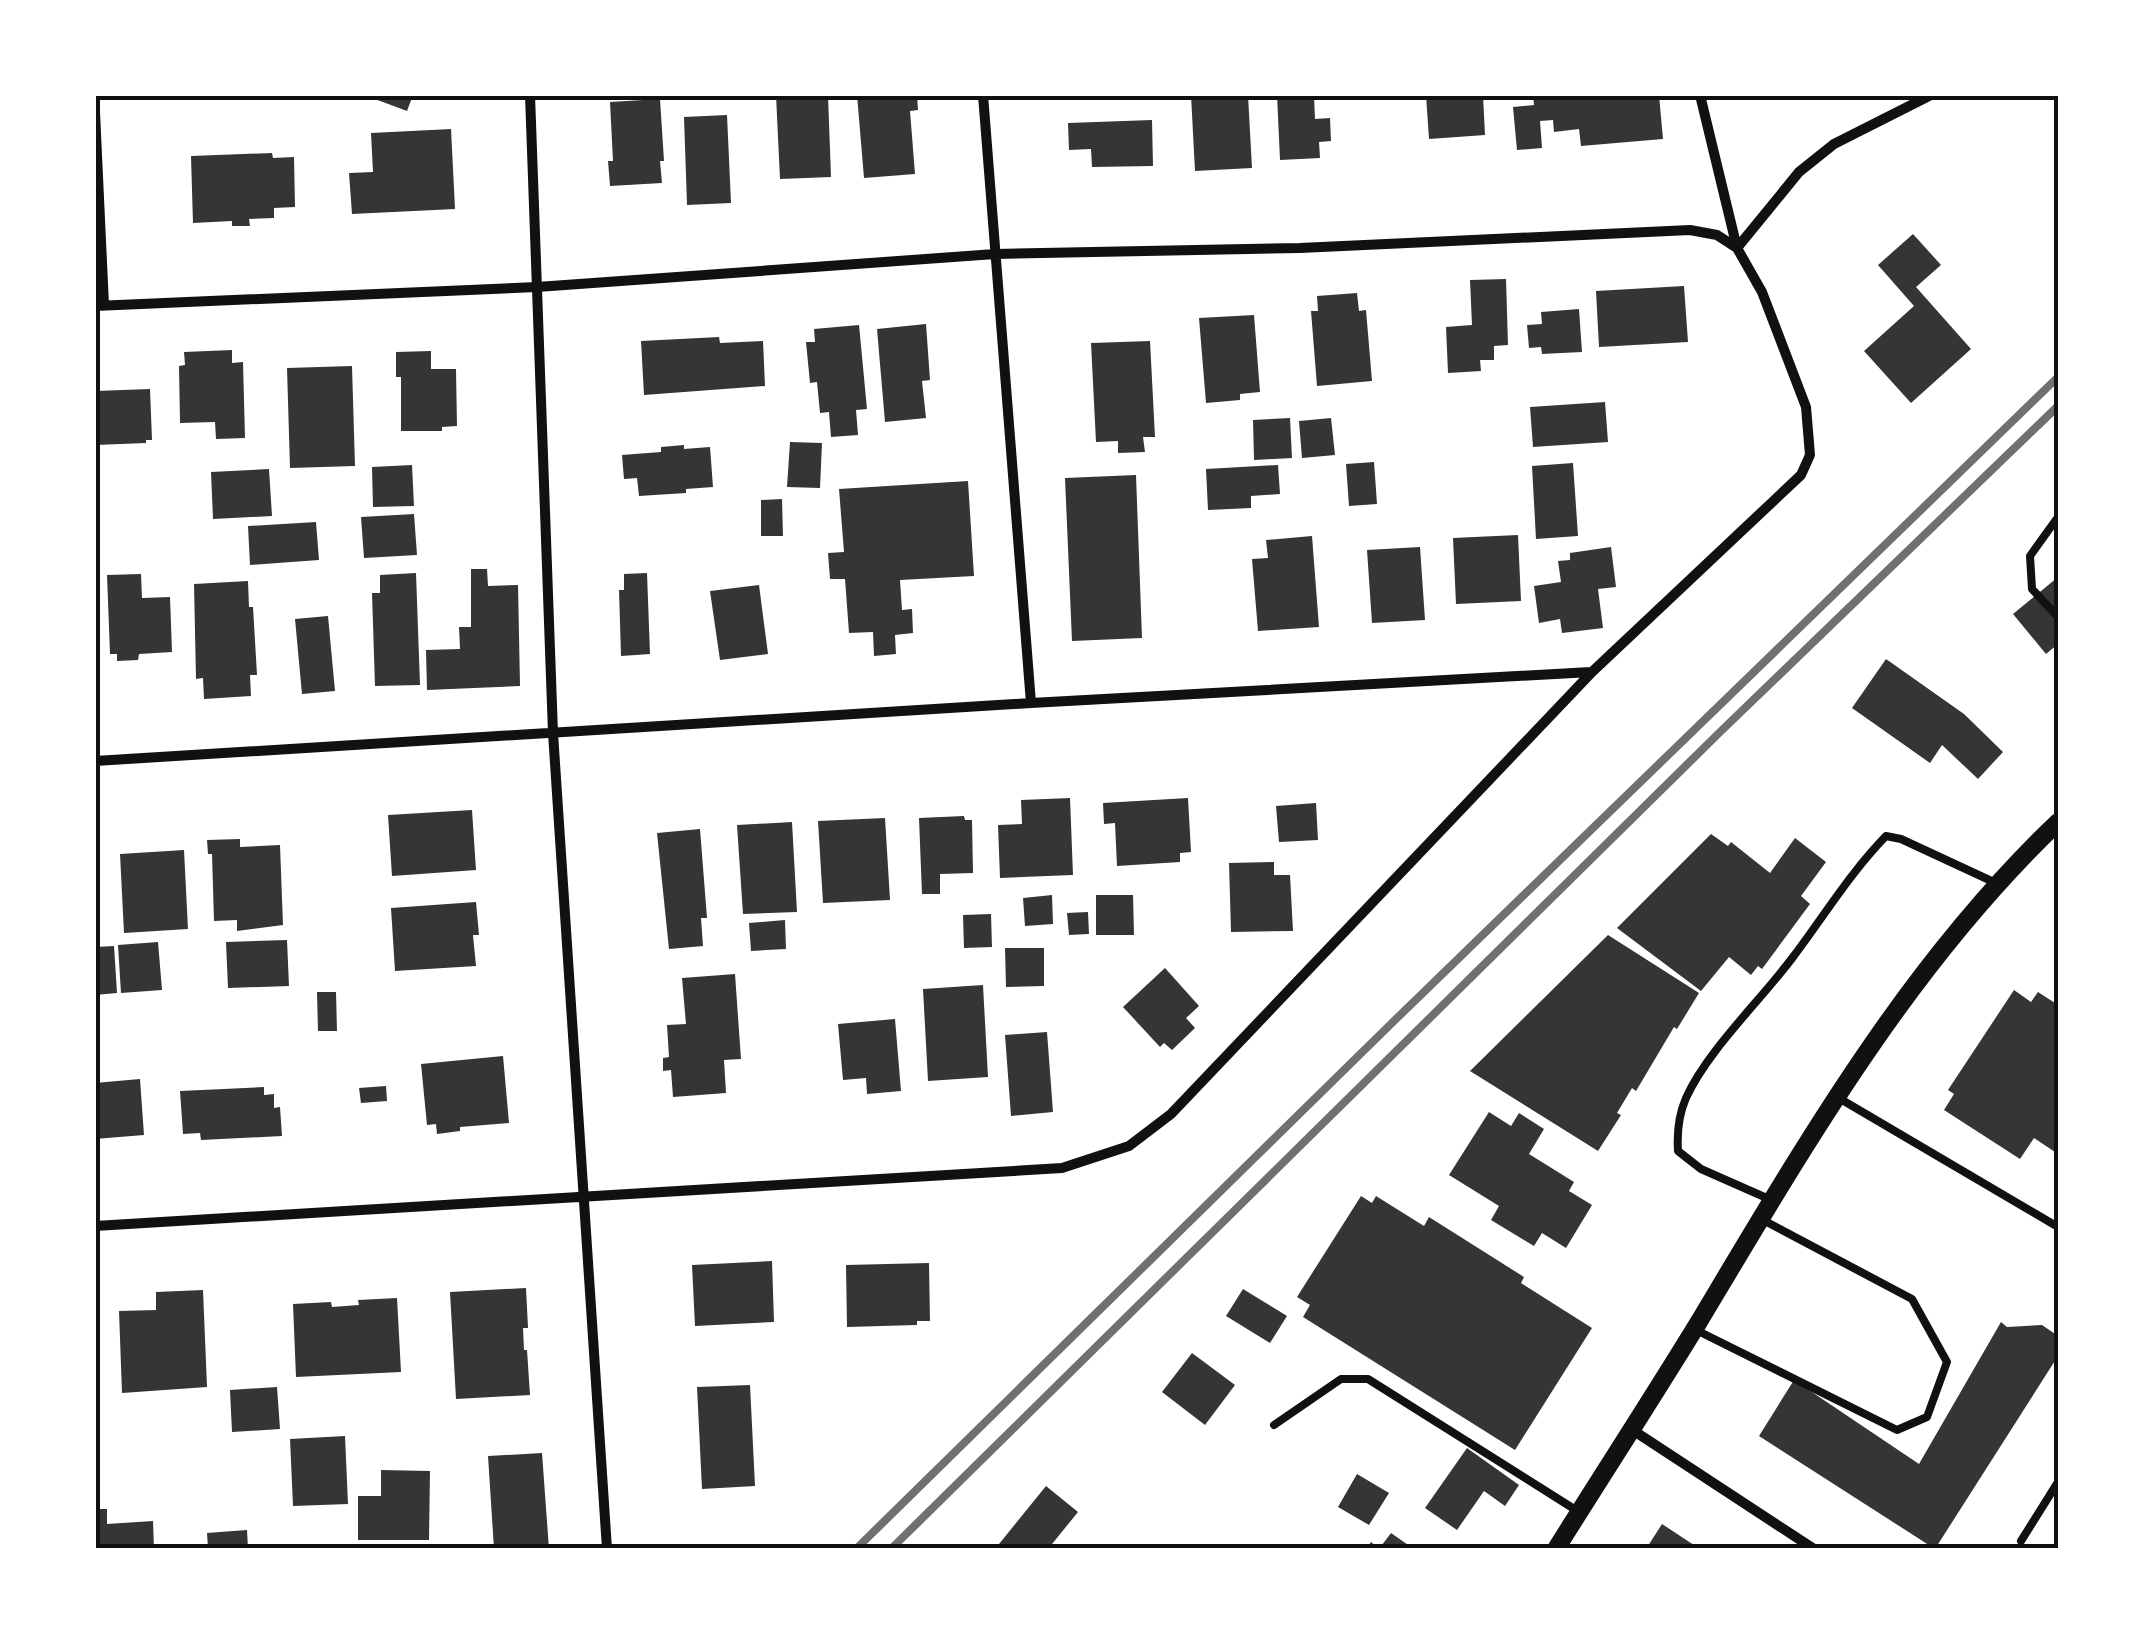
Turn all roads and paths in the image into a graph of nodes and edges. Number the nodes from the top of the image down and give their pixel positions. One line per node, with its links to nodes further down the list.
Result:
1 (530, 95): 8 (street)
2 (983, 95): 7 (street)
3 (1700, 95): 6 (street)
4 (1931, 95): 6 (street)
5 (95, 112): 9 (street)
6 (1737, 248): 7 (street); 12 (street)
7 (995, 254): 8 (street); 13 (street)
8 (538, 287): 9 (street); 14 (street)
9 (100, 305)
10 (2058, 517): 11 (lane)
11 (2058, 617)
12 (1592, 672): 13 (street); 19 (street)
13 (1031, 703): 14 (street)
14 (553, 733): 15 (street); 19 (street)
15 (95, 762)
16 (2058, 822): 17 (street)
17 (1998, 884): 18 (street); 20 (lane)
18 (1838, 1097): 20 (street); 23 (lane)
19 (586, 1196): 22 (street); 30 (street)
20 (1771, 1200): 21 (street)
21 (1760, 1219): 24 (street); 24 (lane)
22 (95, 1226)
23 (2058, 1228)
24 (1694, 1329): 26 (street)
25 (1274, 1425): 28 (lane)
26 (1631, 1429): 28 (street); 32 (street)
27 (2058, 1482): 29 (lane)
28 (1579, 1512): 31 (street)
29 (2021, 1541)
30 (607, 1549)
31 (1556, 1549)
32 (1814, 1549)

